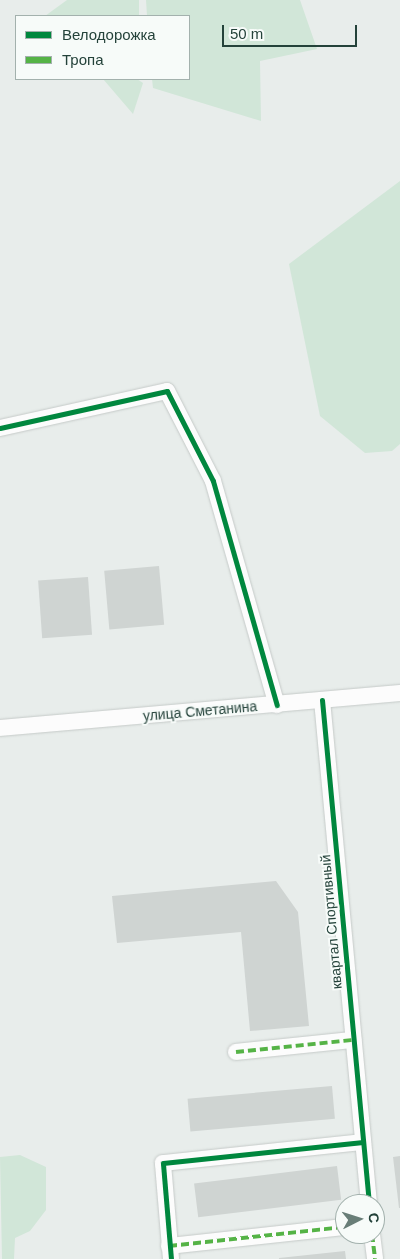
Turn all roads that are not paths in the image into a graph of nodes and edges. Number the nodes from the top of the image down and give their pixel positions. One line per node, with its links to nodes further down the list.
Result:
1 (0, 428): 4 (street)
2 (400, 693): 3 (street, улица Сметанина)
3 (322, 700): 4 (street, улица Сметанина); 6 (street, квартал Спортивный)
4 (277, 704): 5 (street, улица Сметанина)
5 (0, 728)
6 (353, 1040): 7 (street); 8 (street, квартал Спортивный)
7 (236, 1052)
8 (363, 1142): 9 (street, квартал Спортивный); 12 (street)
9 (368, 1194)
10 (335, 1229): 12 (street)
11 (373, 1244): 13 (street)
12 (170, 1252)
13 (375, 1259)

